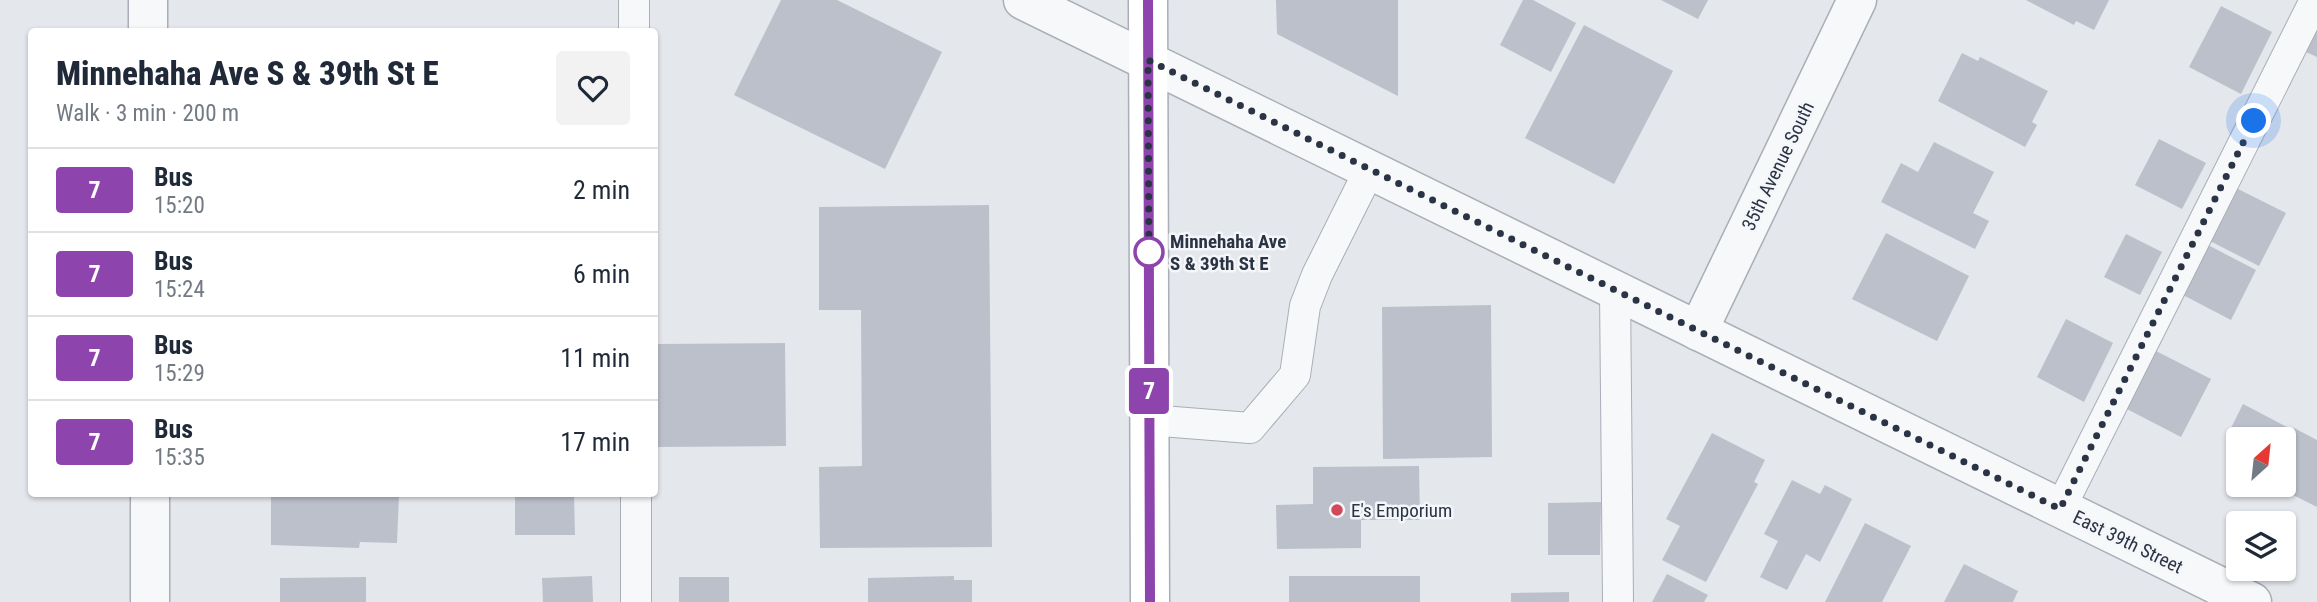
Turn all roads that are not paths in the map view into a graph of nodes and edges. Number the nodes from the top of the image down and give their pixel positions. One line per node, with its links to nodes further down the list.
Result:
1 (148, 0): 7 (street)
2 (634, 0): 8 (lane)
3 (1023, 0): 9 (street, East 39th Street)
4 (1148, 0): 9 (main road)
5 (1857, 0): 12 (street, 35th Avenue South)
6 (2315, 0): 16 (lane)
7 (148, 28)
8 (634, 28)
9 (1148, 60): 10 (street, East 39th Street); 13 (main road)
10 (1370, 169): 11 (street, East 39th Street); 13 (lane)
11 (1615, 291): 12 (street, East 39th Street); 20 (lane)
12 (1698, 331): 16 (street, East 39th Street)
13 (1149, 420): 19 (main road)
14 (150, 497): 17 (street)
15 (636, 497): 18 (lane)
16 (2060, 509): 21 (street, East 39th Street)
17 (150, 602)
18 (636, 602)
19 (1150, 602)
20 (1618, 602)
21 (2252, 602)

